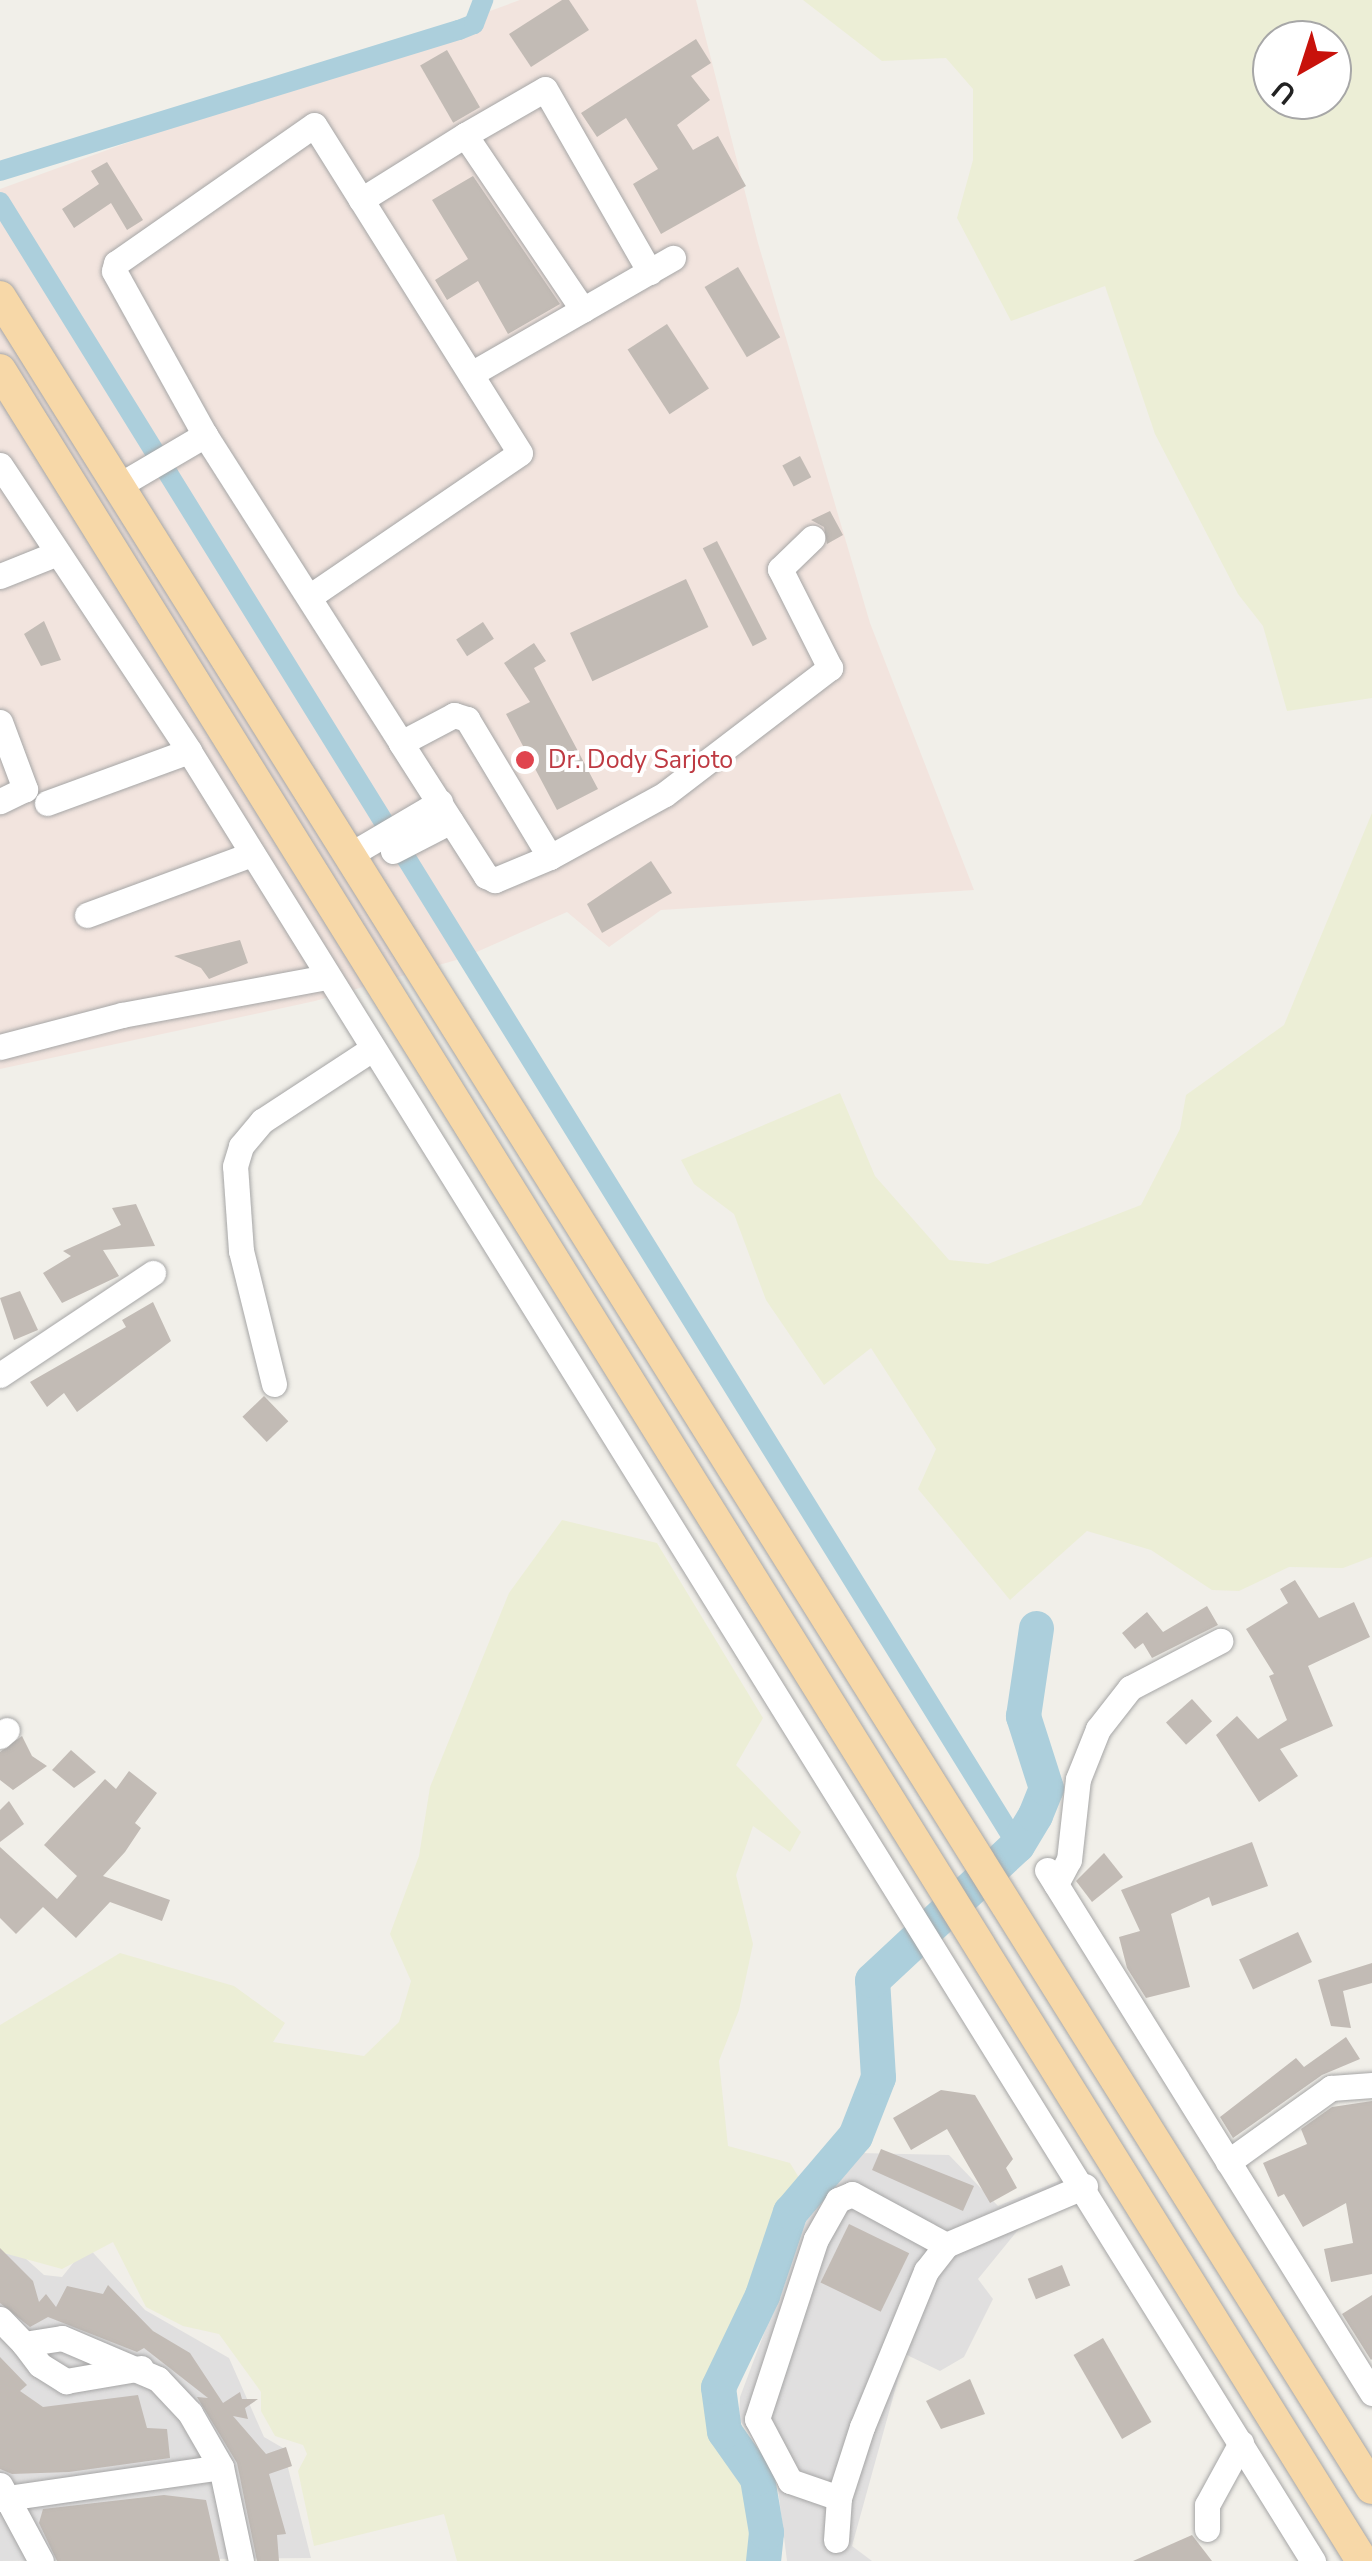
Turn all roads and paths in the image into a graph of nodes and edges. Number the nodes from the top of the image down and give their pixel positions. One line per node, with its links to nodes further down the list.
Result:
1 (465, 135): 2 (street); 4 (street); 6 (street)
2 (361, 200): 8 (street); 9 (street)
3 (673, 258): 4 (street)
4 (650, 272): 6 (street)
5 (0, 297): 11 (main road)
6 (583, 310): 8 (street)
7 (0, 370): 51 (main road)
8 (471, 374): 15 (street)
9 (205, 435): 11 (street); 15 (street)
10 (0, 465): 13 (street)
11 (118, 486): 23 (main road)
12 (812, 538): 24 (street)
13 (55, 554): 14 (street); 18 (street)
14 (0, 576)
15 (309, 597): 17 (street)
16 (0, 722): 19 (street)
17 (401, 744): 21 (street); 24 (street)
18 (189, 752): 20 (street); 22 (street)
19 (0, 801)
20 (46, 803)
21 (445, 811): 23 (street); 24 (street)
22 (252, 854): 25 (street); 26 (street)
23 (370, 855): 43 (main road)
24 (550, 857)
25 (88, 914)
26 (327, 976): 27 (street); 28 (street)
27 (0, 1047)
28 (372, 1049): 31 (street); 35 (street)
29 (154, 1273): 30 (street)
30 (0, 1376)
31 (274, 1384)
32 (1220, 1641): 34 (street)
33 (1372, 2085): 34 (street)
34 (1228, 2162): 40 (street)
35 (1085, 2186): 36 (street); 41 (street)
36 (946, 2245): 45 (street); 45 (street)
37 (0, 2319): 38 (street)
38 (24, 2344): 39 (street); 39 (street)
39 (141, 2368): 42 (street)
40 (1372, 2393)
41 (1241, 2443): 46 (street); 50 (street)
42 (221, 2468): 44 (street); 49 (street)
43 (1372, 2488)
44 (3, 2493): 48 (street)
45 (840, 2498): 47 (street)
46 (1208, 2529)
47 (836, 2540)
48 (41, 2561)
49 (241, 2561)
50 (1313, 2561)
51 (1362, 2561)

